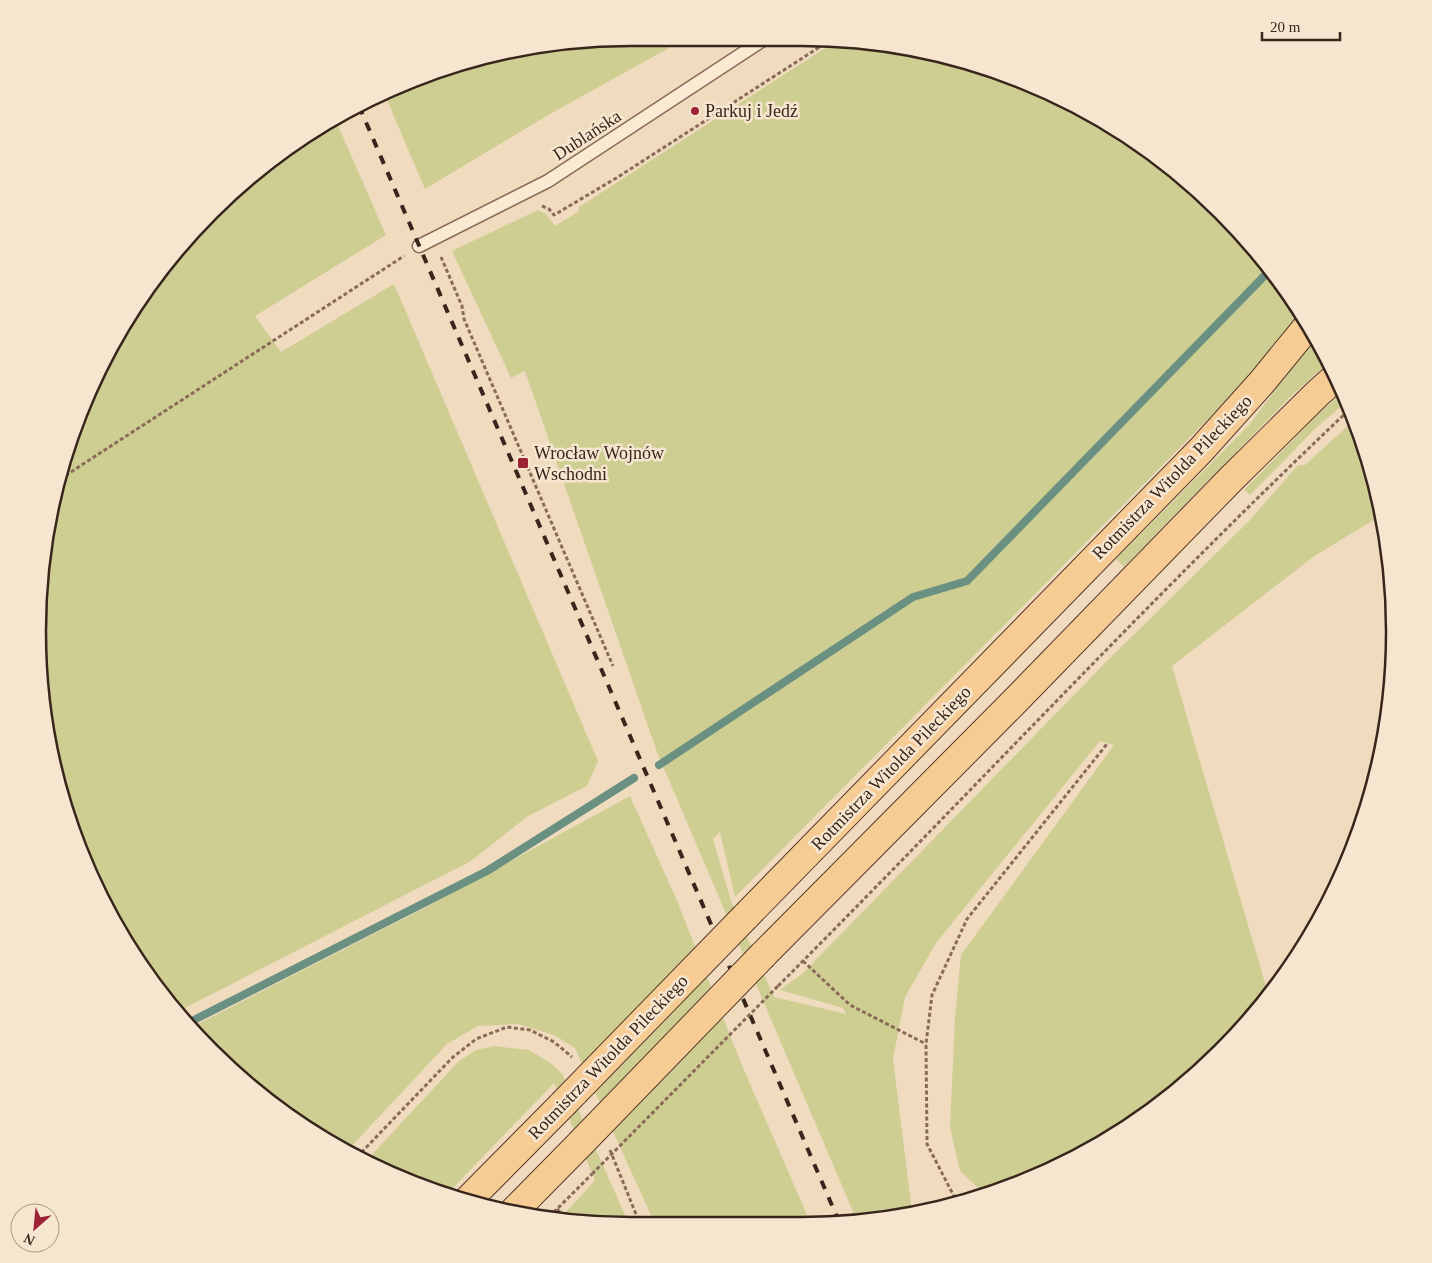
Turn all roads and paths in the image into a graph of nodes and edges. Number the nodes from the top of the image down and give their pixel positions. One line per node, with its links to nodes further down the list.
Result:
1 (754, 46): 4 (lane, Dublańska)
2 (820, 47): 3 (path)
3 (536, 206)
4 (419, 246): 9 (path)
5 (439, 252): 10 (path)
6 (1303, 332): 17 (main road, Rotmistrza Witolda Pileckiego, bridge)
7 (1329, 383): 19 (main road, bridge)
8 (1344, 415): 12 (path)
9 (68, 474)
10 (613, 666)
11 (1107, 744): 13 (path)
12 (802, 962): 13 (path); 20 (path, bridge)
13 (926, 1044): 18 (path)
14 (575, 1064): 16 (path)
15 (606, 1142): 23 (path)
16 (363, 1151)
17 (472, 1195)
18 (954, 1196)
19 (519, 1206)
20 (557, 1209): 21 (path); 22 (path)
21 (554, 1212)
22 (560, 1212)
23 (637, 1217)

